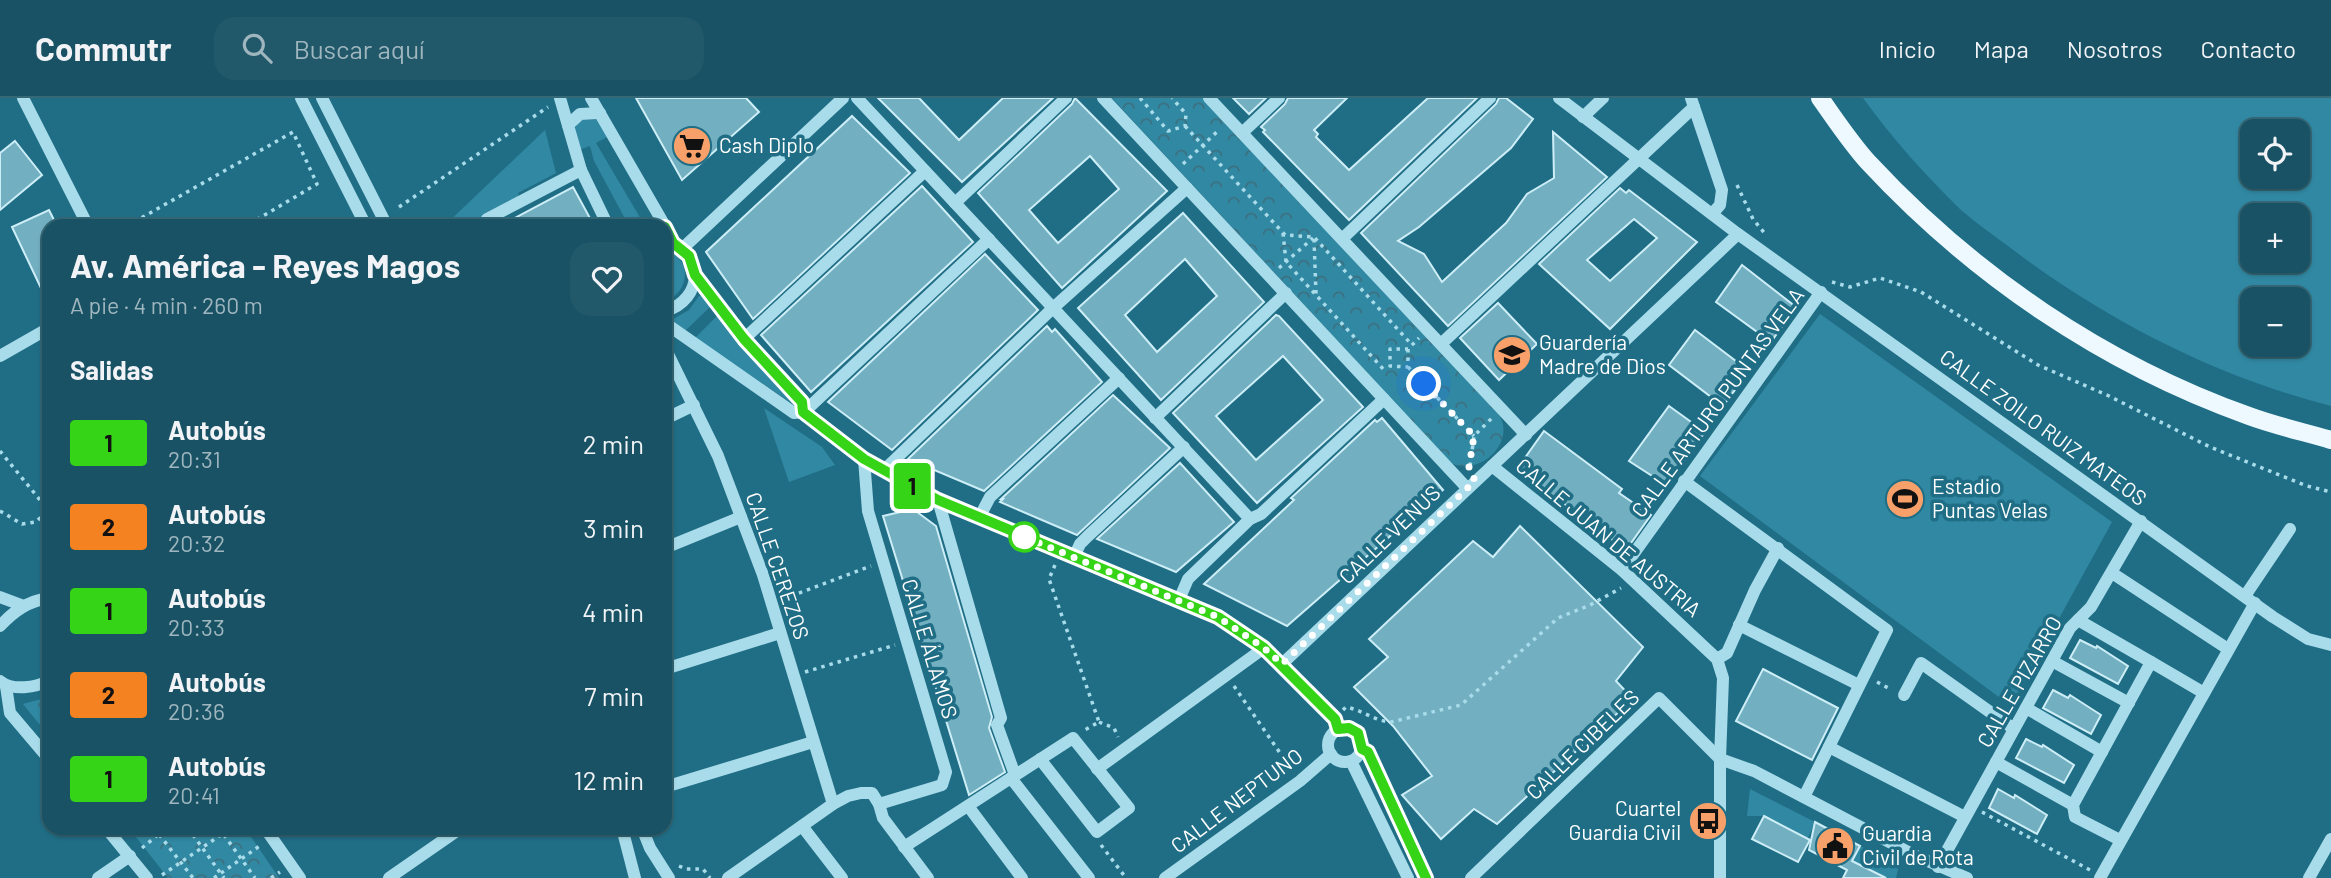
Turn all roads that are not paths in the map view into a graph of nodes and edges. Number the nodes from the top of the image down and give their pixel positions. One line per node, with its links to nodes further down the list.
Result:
1 (23, 98): 27 (street)
2 (301, 98): 28 (street)
3 (322, 98): 29 (street)
4 (591, 98): 17 (street)
5 (844, 98): 36 (street)
6 (857, 98): 23 (street)
7 (1066, 98): 25 (street)
8 (1104, 98): 24 (street)
9 (1209, 98): 20 (street)
10 (1279, 98): 20 (street)
11 (1490, 98): 35 (street)
12 (1559, 98): 18 (street, CALLE ZOILO RUIZ MATEOS)
13 (1603, 98): 18 (street)
14 (1820, 98): 55 (main road)
15 (556, 101): 19 (street)
16 (1692, 102): 21 (street); 26 (street)
17 (600, 113): 19 (street); 32 (street)
18 (1583, 117): 21 (street, CALLE ZOILO RUIZ MATEOS)
19 (568, 125): 22 (street)
20 (1242, 132): 35 (street)
21 (1639, 159): 26 (street, CALLE ZOILO RUIZ MATEOS); 45 (street)
22 (581, 170): 30 (street); 31 (street)
23 (925, 171): 25 (street); 44 (street)
24 (1187, 188): 39 (street); 41 (street)
25 (955, 203): 34 (street)
26 (1712, 214): 33 (street, CALLE ZOILO RUIZ MATEOS)
27 (84, 219)
28 (362, 219)
29 (383, 219)
30 (487, 219)
31 (601, 219)
32 (661, 219)
33 (1738, 234): 38 (street, CALLE ZOILO RUIZ MATEOS); 54 (street, CALLE VENUS)
34 (989, 239): 41 (street); 51 (street)
35 (1342, 239): 45 (street)
36 (674, 244): 37 (street)
37 (695, 275): 40 (street); 44 (street)
38 (1821, 292): 60 (street, CALLE ARTURO PUNTAS VELA); 66 (street, CALLE ZOILO RUIZ MATEOS)
39 (1286, 293): 49 (street); 53 (street)
40 (672, 308)
41 (1053, 308): 48 (street); 59 (street)
42 (672, 328): 51 (street)
43 (42, 332): 46 (street)
44 (744, 339): 51 (street)
45 (1441, 344): 54 (street)
46 (0, 356)
47 (672, 362): 50 (street, CALLE CEREZOS)
48 (1119, 378): 53 (street); 64 (street)
49 (1384, 399): 61 (street); 65 (street)
50 (694, 405): 52 (street); 63 (street, CALLE CEREZOS)
51 (803, 412): 57 (street)
52 (672, 416)
53 (1155, 418): 56 (street)
54 (1526, 435): 58 (street, CALLE VENUS)
55 (2331, 440)
56 (1184, 447): 65 (street); 70 (street)
57 (864, 459): 59 (street); 114 (street, CALLE ÁLAMOS)
58 (1492, 466): 61 (street, CALLE VENUS); 72 (street, CALLE JUAN DE AUSTRIA)
59 (883, 471): 62 (street)
60 (1684, 481): 69 (street); 72 (street, CALLE ARTURO PUNTAS VELA)
61 (1471, 484): 88 (street, CALLE VENUS)
62 (938, 500): 64 (street); 110 (street)
63 (741, 517): 68 (street); 81 (street, CALLE CEREZOS)
64 (979, 518): 70 (street)
65 (1250, 519): 75 (street)
66 (2141, 521): 71 (street, CALLE PIZARRO); 76 (street, CALLE ZOILO RUIZ MATEOS)
67 (2290, 529): 76 (street)
68 (672, 545)
69 (1778, 548): 79 (street); 90 (street)
70 (1074, 557): 75 (street)
71 (2112, 573): 78 (street, CALLE PIZARRO); 84 (street)
72 (1627, 574): 85 (street, CALLE JUAN DE AUSTRIA)
73 (0, 597): 77 (street)
74 (42, 600): 77 (street)
75 (1179, 600): 83 (street)
76 (2250, 600): 82 (street, CALLE ZOILO RUIZ MATEOS); 84 (street)
77 (24, 606): 80 (street)
78 (2078, 620): 86 (street, CALLE PIZARRO); 87 (street)
79 (1739, 625): 85 (street); 90 (street)
80 (0, 626)
81 (780, 633): 89 (street); 99 (street, CALLE CEREZOS)
82 (2331, 645)
83 (1264, 648): 88 (street); 109 (street)
84 (2228, 649): 93 (street)
85 (1717, 659): 106 (street)
86 (2052, 661): 95 (street); 96 (street, CALLE PIZARRO)
87 (2151, 662): 93 (street); 95 (street)
88 (1282, 664): 97 (street)
89 (672, 666)
90 (1862, 680): 100 (street)
91 (2, 683): 92 (street); 102 (street)
92 (42, 684)
93 (2204, 693): 125 (street)
94 (1904, 695): 98 (street)
95 (2129, 703): 103 (street)
96 (2026, 708): 98 (street, CALLE PIZARRO); 103 (street)
97 (1337, 724): 101 (street); 104 (street)
98 (2014, 729): 108 (street, CALLE PIZARRO)
99 (813, 742): 111 (street); 113 (street, CALLE CEREZOS)
100 (1829, 747): 112 (street); 117 (street)
101 (1362, 749): 107 (street); 143 (street)
102 (42, 751)
103 (2102, 752): 115 (street)
104 (1331, 754): 107 (street); 141 (street, CALLE NEPTUNO)
105 (1040, 759): 109 (street); 109 (street); 110 (street)
106 (1720, 759): 112 (street); 144 (street, CALLE CIBELES); 145 (street)
107 (1351, 761): 142 (street)
108 (1996, 762): 115 (street); 117 (street, CALLE PIZARRO)
109 (1097, 769)
110 (1013, 776): 116 (street); 140 (street)
111 (672, 785)
112 (1804, 797): 128 (street)
113 (832, 804): 114 (street); 118 (street)
114 (879, 804): 126 (street)
115 (2073, 805): 125 (street)
116 (968, 806): 126 (street); 139 (street)
117 (1968, 812): 128 (street, CALLE PIZARRO)
118 (802, 827): 136 (street); 137 (street)
119 (112, 835): 127 (street)
120 (270, 835): 132 (street)
121 (451, 835): 133 (street)
122 (624, 835): 134 (street)
123 (645, 835): 135 (street)
124 (2331, 839): 147 (street)
125 (2120, 840): 129 (street)
126 (904, 847): 138 (street)
127 (130, 856): 130 (street); 131 (street)
128 (1938, 867): 146 (street)
129 (2100, 877)
130 (99, 878)
131 (147, 878)
132 (300, 878)
133 (389, 878)
134 (635, 878)
135 (669, 878)
136 (728, 878)
137 (842, 878)
138 (928, 878)
139 (1022, 878)
140 (1089, 878)
141 (1165, 878)
142 (1408, 878)
143 (1426, 878)
144 (1471, 878)
145 (1720, 878)
146 (1967, 878)
147 (2309, 878)

